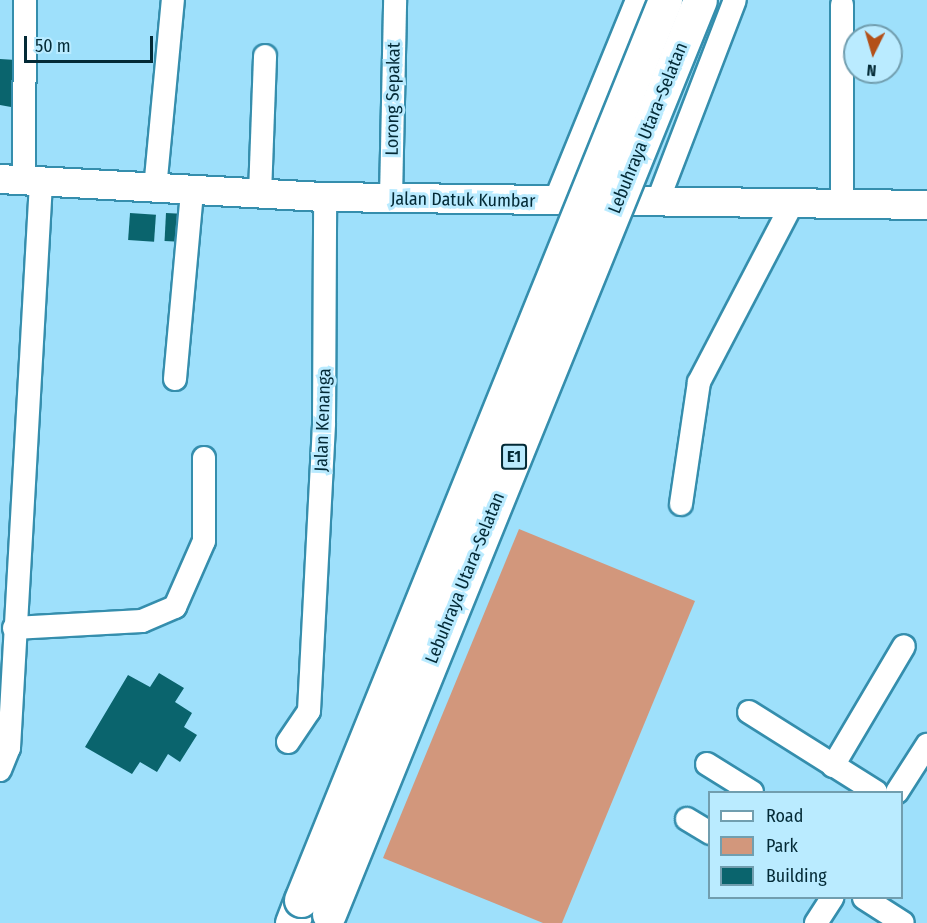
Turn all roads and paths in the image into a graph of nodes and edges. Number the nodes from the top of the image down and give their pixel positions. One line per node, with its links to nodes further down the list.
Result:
1 (25, 0): 10 (street)
2 (173, 0): 11 (street)
3 (396, 0): 15 (street, Lorong Sepakat)
4 (637, 0): 16 (street)
5 (665, 0): 38 (highway, Lebuhraya Utara–Selatan / E1, bridge)
6 (700, 0): 38 (highway, Lebuhraya Utara–Selatan / E1, bridge)
7 (735, 0): 17 (street)
8 (842, 5): 19 (street)
9 (265, 56): 13 (street)
10 (22, 180): 11 (main road, Jalan Datuk Kumbar); 24 (street)
11 (155, 189): 12 (main road, Jalan Datuk Kumbar)
12 (192, 191): 13 (main road, Jalan Datuk Kumbar); 21 (street)
13 (260, 194): 14 (main road, Jalan Datuk Kumbar)
14 (325, 196): 15 (main road, Jalan Datuk Kumbar); 27 (street, Jalan Kenanga)
15 (391, 198): 16 (main road, Jalan Datuk Kumbar)
16 (555, 201): 17 (main road, Jalan Datuk Kumbar)
17 (657, 203): 18 (main road, Jalan Datuk Kumbar)
18 (792, 204): 19 (main road, Jalan Datuk Kumbar); 23 (street)
19 (842, 205): 20 (main road, Jalan Datuk Kumbar)
20 (927, 205)
21 (175, 379)
22 (204, 458): 24 (street)
23 (681, 504)
24 (14, 628): 31 (street)
25 (904, 646): 30 (street)
26 (749, 712): 30 (street)
27 (288, 742)
28 (927, 745): 34 (street)
29 (707, 764): 32 (street)
30 (833, 766): 33 (street)
31 (0, 770)
32 (750, 791)
33 (874, 791)
34 (898, 791)
35 (687, 819): 36 (street)
36 (708, 832)
37 (867, 899): 39 (street)
38 (312, 915)
39 (903, 923)

